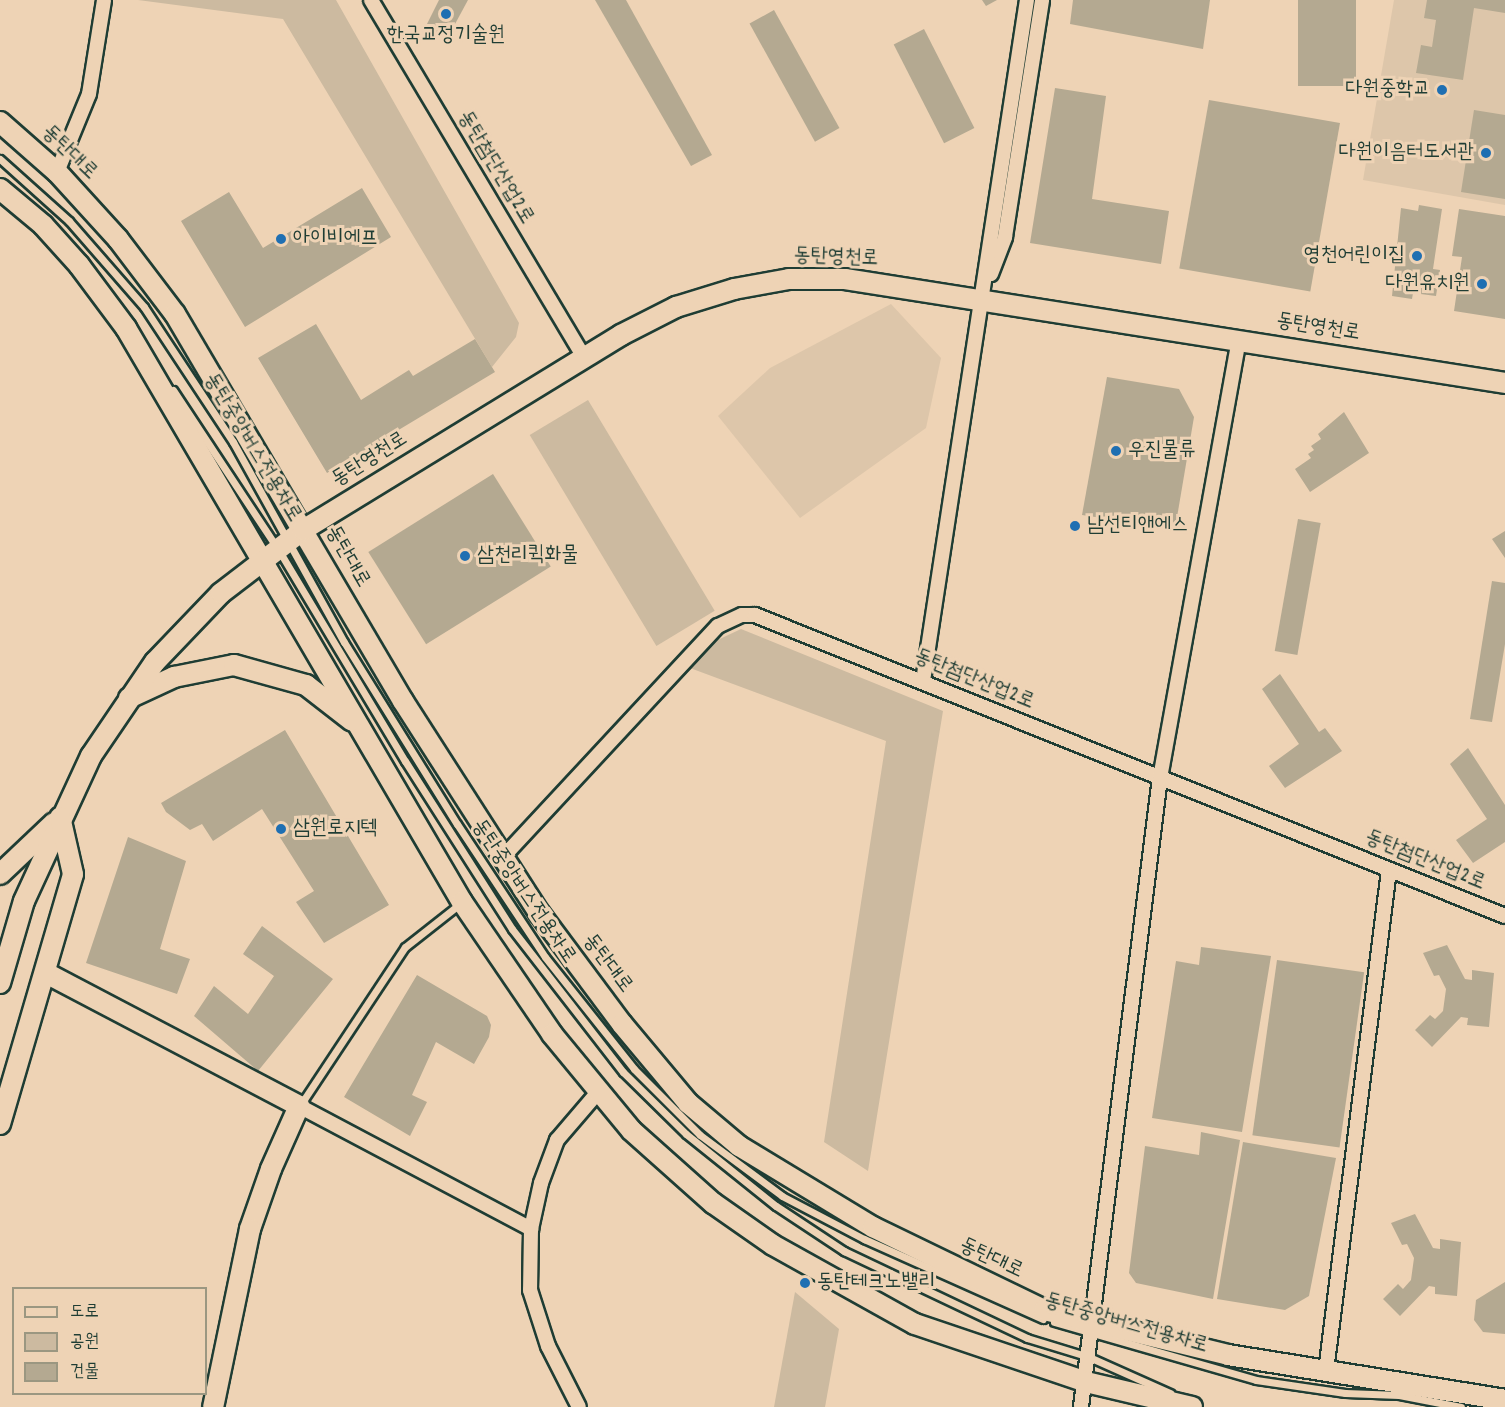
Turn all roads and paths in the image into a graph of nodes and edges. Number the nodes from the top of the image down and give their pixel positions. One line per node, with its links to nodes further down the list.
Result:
1 (104, 0): 7 (street)
2 (371, 0): 12 (street, 동탄첨단산업2로)
3 (1028, 0): 10 (street)
4 (1042, 0): 10 (street)
5 (0, 122): 7 (main road, 동탄대로)
6 (0, 159): 14 (lane, 동탄중앙버스전용차로)
7 (57, 172): 14 (main road, 동탄대로)
8 (0, 178): 14 (lane)
9 (0, 189): 14 (main road)
10 (982, 298): 11 (main road, 동탄영천로); 12 (main road, 동탄영천로); 15 (street)
11 (1239, 340): 13 (main road, 동탄영천로); 18 (street)
12 (584, 357): 14 (main road, 동탄영천로)
13 (1505, 383)
14 (283, 545): 16 (main road, 동탄영천로); 17 (main road, 동탄대로); 20 (main road, 동탄대로); 31 (lane, 동탄중앙버스전용차로); 32 (lane)
15 (923, 681): 18 (street, 동탄첨단산업2로); 20 (street, 동탄첨단산업2로)
16 (127, 699): 17 (main road); 19 (main road, 동탄영천로)
17 (359, 726): 23 (main road, 동탄대로)
18 (1160, 778): 21 (street, 동탄첨단산업2로); 31 (street)
19 (60, 817): 22 (main road); 25 (main road); 26 (main road, 동탄영천로)
20 (504, 856): 31 (main road, 동탄대로)
21 (1389, 870): 24 (street, 동탄첨단산업2로); 33 (street)
22 (0, 874)
23 (462, 902): 27 (main road, 동탄대로); 28 (lane)
24 (1505, 916)
25 (46, 973): 28 (main road); 29 (main road)
26 (0, 983)
27 (598, 1091): 30 (street); 34 (main road, 동탄대로)
28 (299, 1106): 30 (street); 36 (main road)
29 (0, 1124)
30 (531, 1229): 37 (street)
31 (1092, 1328): 32 (street); 33 (main road, 동탄대로); 41 (lane, 동탄중앙버스전용차로)
32 (1089, 1357): 34 (street); 40 (lane)
33 (1326, 1371): 35 (main road, 동탄대로)
34 (1086, 1382): 38 (street); 39 (main road, 동탄대로)
35 (1505, 1400)
36 (213, 1407)
37 (579, 1407)
38 (1081, 1407)
39 (1192, 1407)
40 (1200, 1407)
41 (1461, 1407)

